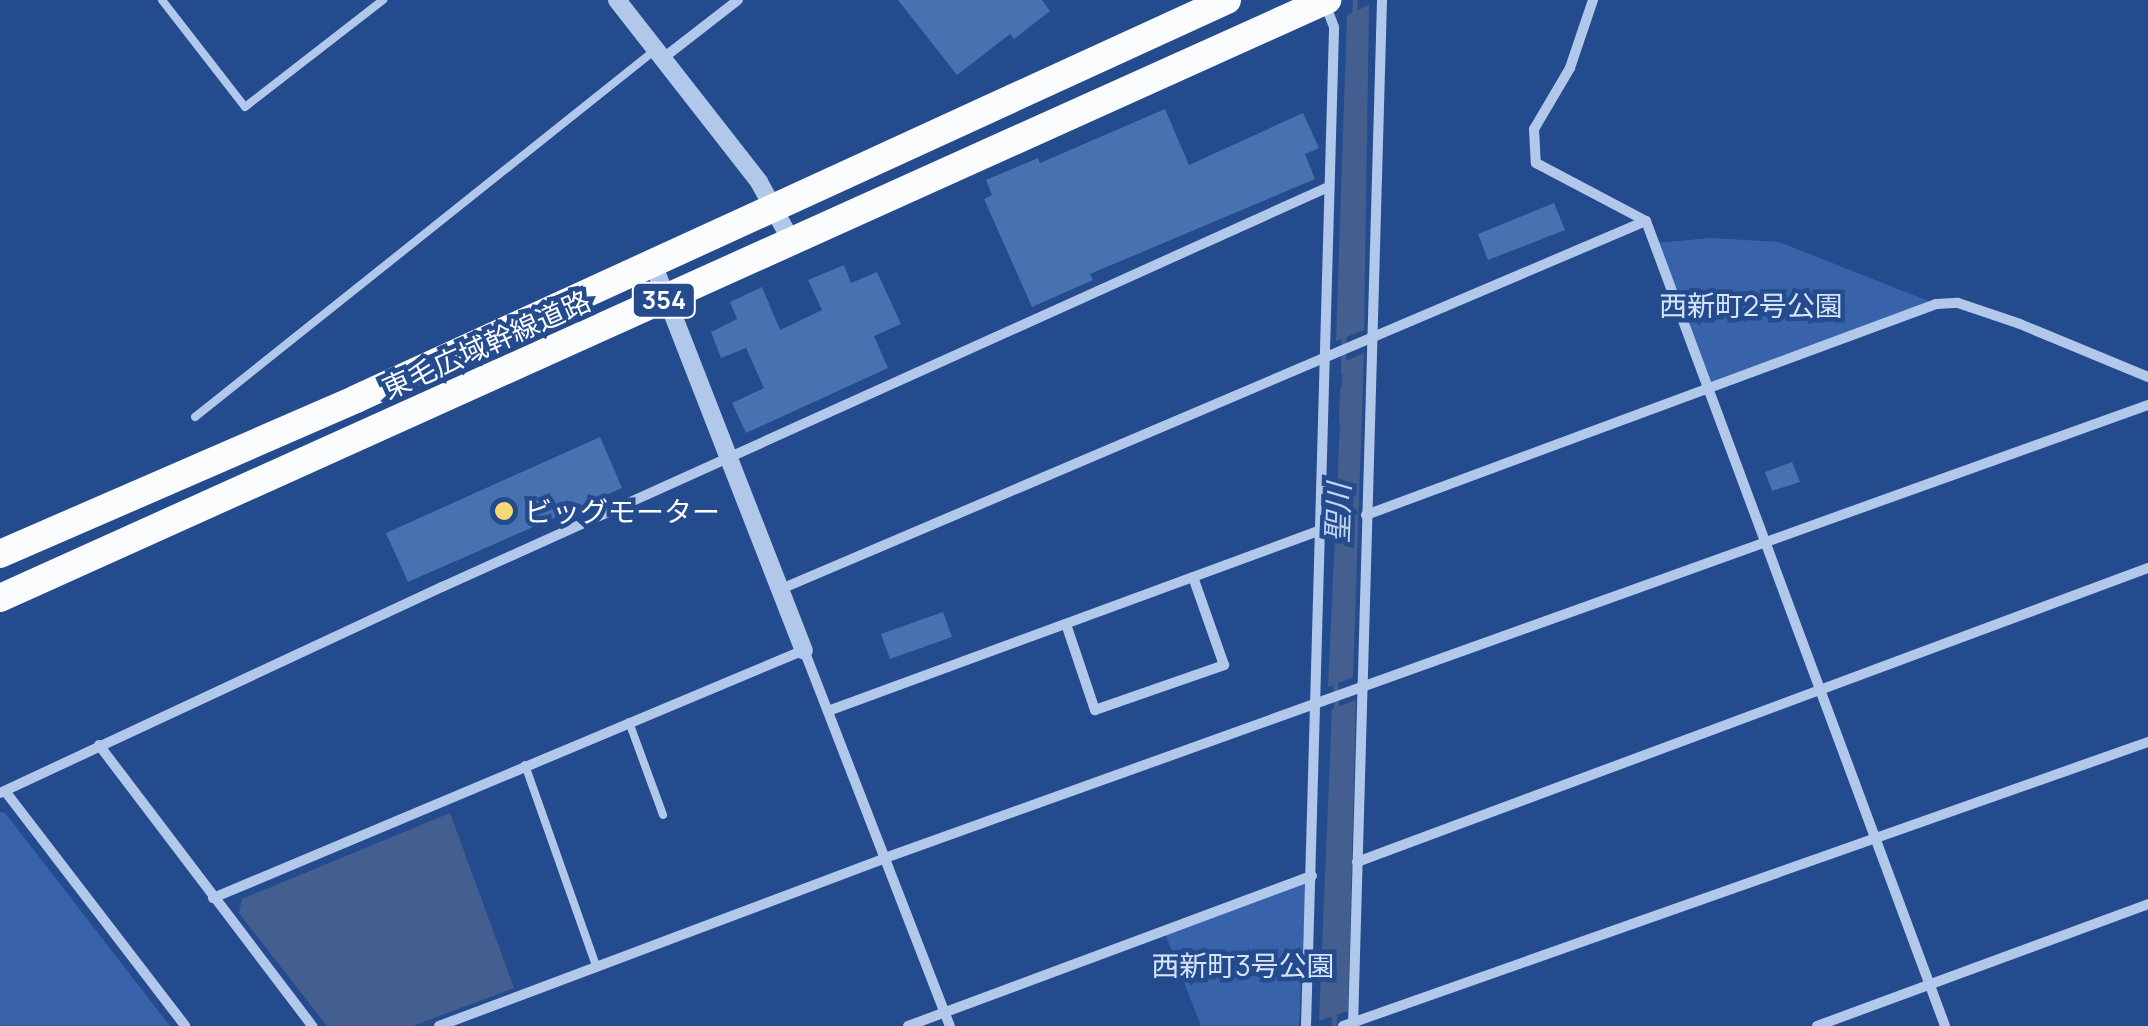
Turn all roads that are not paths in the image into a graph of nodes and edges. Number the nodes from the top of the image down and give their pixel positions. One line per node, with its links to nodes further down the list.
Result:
1 (162, 0): 2 (lane)
2 (383, 0)
3 (617, 0): 10 (street)
4 (738, 0): 10 (street)
5 (1227, 0): 12 (highway, 東毛広域幹線道路 / 354)
6 (1382, 0): 17 (street)
7 (1593, 0): 13 (street)
8 (1326, 1): 9 (highway, 東毛広域幹線道路 / 354); 11 (street)
9 (1295, 6): 14 (highway, 東毛広域幹線道路 / 354)
10 (658, 54): 12 (street); 22 (lane)
11 (1326, 188): 18 (street); 23 (street)
12 (773, 204): 14 (street); 15 (highway, 東毛広域幹線道路 / 354)
13 (1646, 221): 17 (street); 20 (street)
14 (792, 242): 16 (highway, 東毛広域幹線道路 / 354)
15 (652, 260): 16 (street); 27 (highway, 東毛広域幹線道路 / 354)
16 (669, 298): 23 (street); 31 (highway, 東毛広域幹線道路 / 354)
17 (1367, 342): 18 (street); 24 (street)
18 (1328, 359): 25 (street); 30 (street)
19 (2148, 377): 20 (street)
20 (1710, 390): 24 (street); 26 (street)
21 (2148, 405): 26 (street)
22 (195, 417)
23 (730, 457): 30 (street); 40 (street)
24 (1366, 516): 35 (street)
25 (1321, 530): 29 (street); 36 (street)
26 (1765, 540): 34 (street); 35 (street)
27 (0, 554)
28 (2148, 568): 34 (street)
29 (1194, 577): 32 (street); 32 (street)
30 (781, 590): 33 (street)
31 (0, 598)
32 (1066, 624): 37 (street)
33 (804, 650): 37 (street); 38 (street)
34 (1822, 690): 44 (street); 46 (street)
35 (1359, 691): 36 (street); 46 (street)
36 (1321, 704): 45 (street); 47 (street)
37 (828, 711): 45 (street)
38 (629, 722): 41 (street); 43 (lane)
39 (2148, 742): 44 (street)
40 (99, 744): 42 (street); 48 (street)
41 (524, 765): 48 (street); 50 (lane)
42 (2, 792): 54 (street)
43 (663, 814)
44 (1873, 836): 51 (street); 53 (street)
45 (885, 858): 50 (street); 52 (street)
46 (1356, 862): 53 (street)
47 (1312, 876): 52 (street); 59 (street)
48 (212, 898): 55 (street)
49 (2148, 904): 51 (street)
50 (596, 966): 56 (street)
51 (1928, 984): 60 (street); 61 (street)
52 (945, 1012): 57 (street); 58 (street)
53 (1349, 1025)
54 (185, 1026)
55 (312, 1026)
56 (439, 1026)
57 (908, 1026)
58 (950, 1026)
59 (1306, 1026)
60 (1817, 1026)
61 (1944, 1026)

